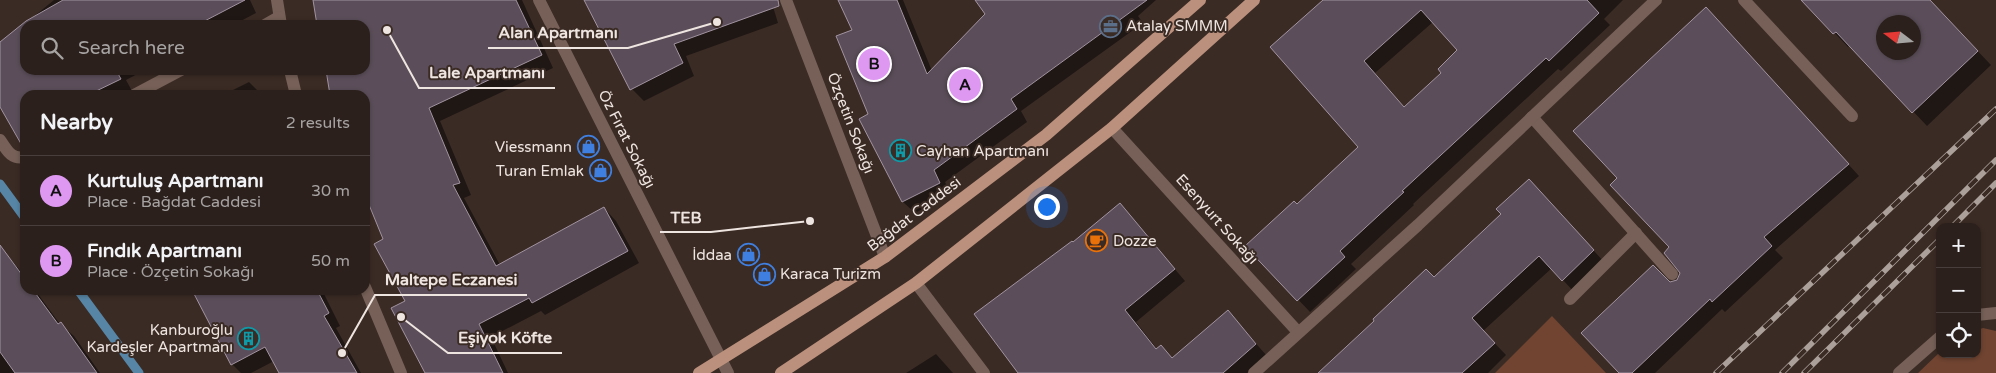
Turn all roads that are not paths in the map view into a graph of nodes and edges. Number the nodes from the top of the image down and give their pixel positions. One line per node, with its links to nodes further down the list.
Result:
1 (277, 0): 8 (street)
2 (539, 0): 28 (street, Öz Fırat Sokağı)
3 (786, 0): 19 (street, Özçetin Sokağı)
4 (1200, 0): 19 (main road, Bağdat Caddesi)
5 (1254, 0): 15 (main road)
6 (1656, 0): 14 (street)
7 (1744, 0): 13 (street)
8 (280, 20)
9 (172, 75): 11 (street)
10 (291, 75): 12 (street)
11 (143, 90)
12 (295, 90)
13 (1852, 116)
14 (1532, 117): 18 (street); 26 (street)
15 (1112, 128): 21 (main road); 26 (street, Esenyurt Sokağı)
16 (0, 140): 17 (street)
17 (20, 158)
18 (1636, 233): 20 (street); 23 (street)
19 (885, 257): 28 (main road, Bağdat Caddesi)
20 (1672, 274)
21 (916, 283): 32 (main road); 33 (street)
22 (369, 295): 29 (street)
23 (1570, 299)
24 (1996, 313): 25 (street)
25 (1981, 315)
26 (1298, 332): 34 (street)
27 (1936, 341): 35 (street)
28 (720, 360): 30 (main road, Bağdat Caddesi); 31 (street, Öz Fırat Sokağı)
29 (401, 373)
30 (699, 373)
31 (728, 373)
32 (781, 373)
33 (984, 373)
34 (1254, 373)
35 (1899, 373)

